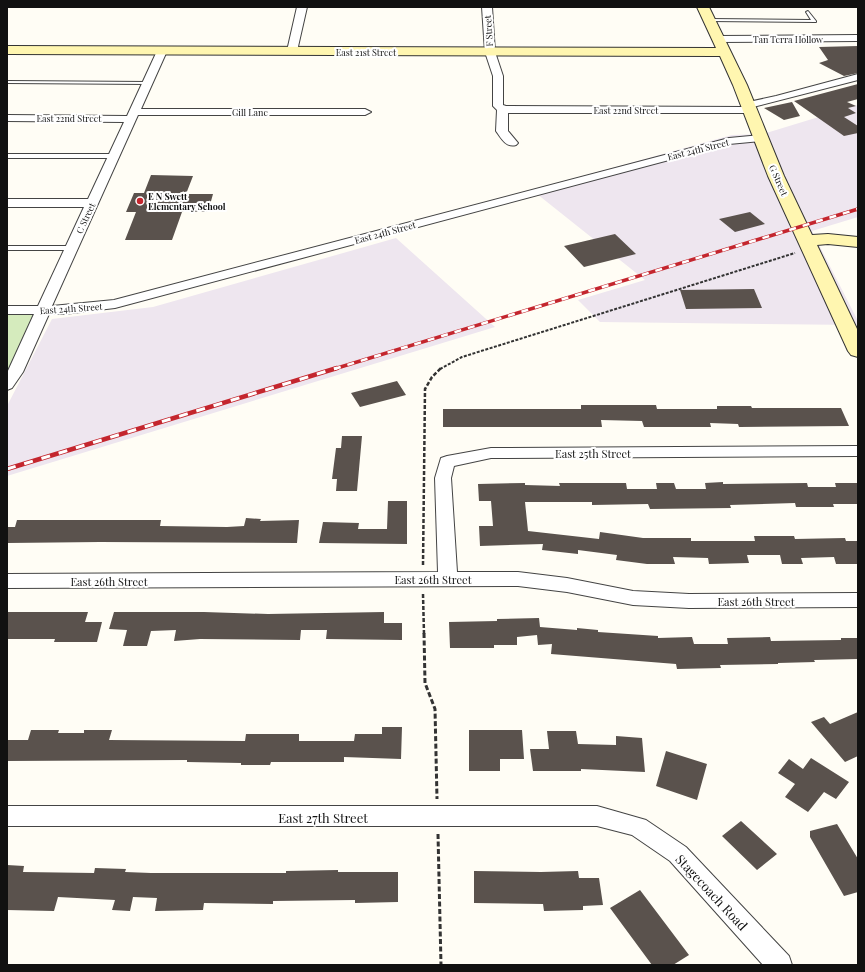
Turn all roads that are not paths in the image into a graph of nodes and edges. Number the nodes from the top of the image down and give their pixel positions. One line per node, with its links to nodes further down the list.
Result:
1 (302, 7): 10 (street)
2 (487, 7): 11 (street, F Street)
3 (703, 7): 5 (main road, G Street)
4 (808, 12): 5 (lane)
5 (709, 20): 7 (main road, G Street)
6 (858, 38): 7 (street, Tan Terra Hollow)
7 (721, 46): 11 (main road, East 21st Street); 15 (main road, G Street)
8 (7, 50): 9 (main road, East 21st Street)
9 (162, 51): 10 (main road, East 21st Street); 14 (street, C Street)
10 (292, 51): 11 (main road, East 21st Street)
11 (490, 52): 16 (street, F Street)
12 (858, 77): 15 (street)
13 (7, 82): 14 (lane)
14 (148, 83): 18 (street, C Street)
15 (749, 107): 16 (street, East 22nd Street); 20 (main road, G Street)
16 (503, 109): 21 (street, F Street)
17 (365, 112): 18 (street, Gill Lane)
18 (133, 115): 19 (street, East 22nd Street); 23 (street, C Street)
19 (7, 118)
20 (761, 138): 26 (main road, G Street); 31 (street, East 24th Street)
21 (512, 143)
22 (7, 156): 23 (lane)
23 (114, 156): 25 (street, C Street)
24 (7, 202): 25 (street)
25 (92, 203): 29 (street, C Street)
26 (807, 240): 27 (main road); 32 (main road, G Street)
27 (858, 242)
28 (7, 248): 29 (lane)
29 (72, 248): 31 (street, C Street)
30 (7, 310): 31 (street, East 24th Street)
31 (43, 310): 33 (street, C Street)
32 (858, 351)
33 (7, 385)
34 (858, 451): 35 (street, East 25th Street)
35 (448, 579): 36 (street, East 26th Street); 37 (street, East 26th Street)
36 (7, 581)
37 (858, 600)
38 (7, 816): 39 (street, East 27th Street)
39 (638, 827): 40 (street, Stagecoach Road)
40 (780, 965)

